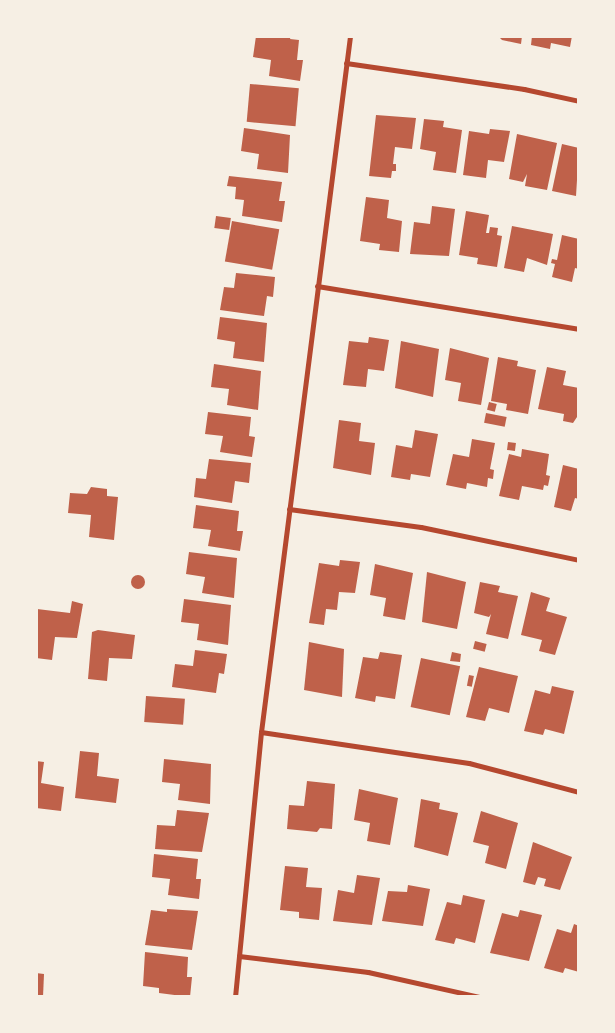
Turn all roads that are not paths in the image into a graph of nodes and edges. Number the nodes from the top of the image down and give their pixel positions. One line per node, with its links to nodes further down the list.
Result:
1 (350, 36): 2 (street)
2 (346, 64): 3 (street); 4 (street)
3 (579, 101)
4 (317, 286): 5 (street); 6 (street)
5 (579, 329)
6 (289, 509): 7 (street); 8 (street)
7 (579, 560)
8 (261, 732): 9 (street); 10 (street)
9 (579, 792)
10 (239, 956): 11 (street); 12 (street)
11 (235, 997)
12 (480, 997)

